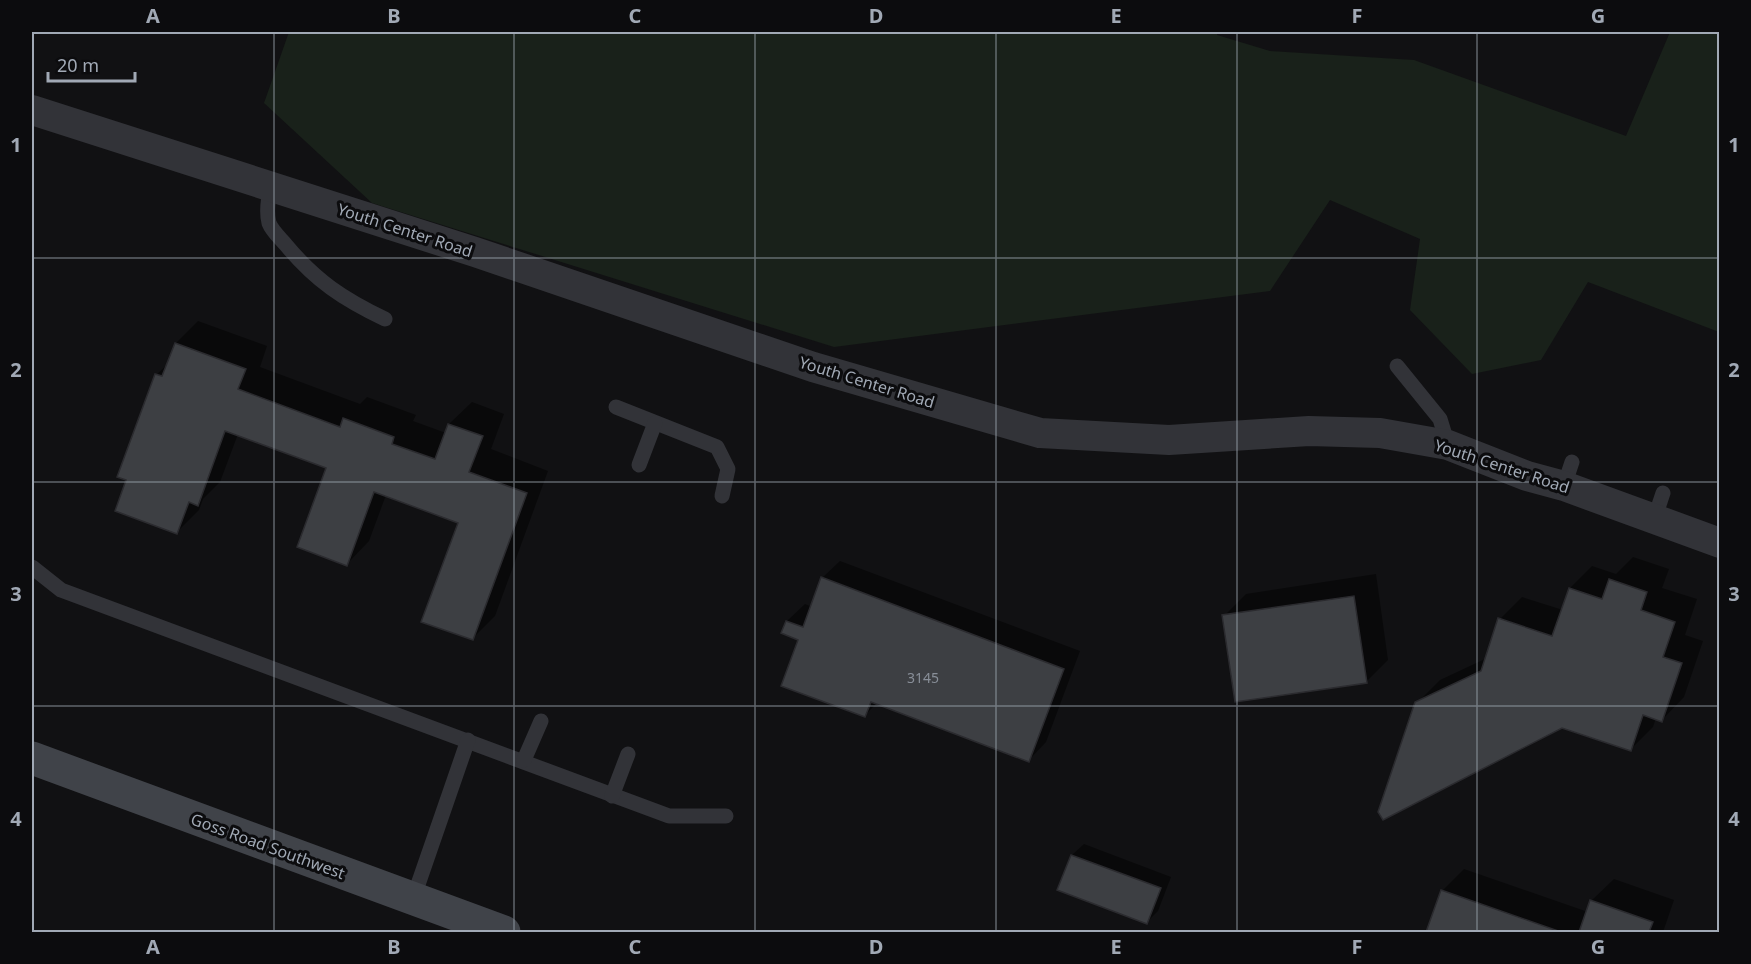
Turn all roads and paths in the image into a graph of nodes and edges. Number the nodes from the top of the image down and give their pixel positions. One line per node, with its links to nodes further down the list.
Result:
1 (32, 110): 2 (street, Youth Center Road)
2 (271, 187): 3 (lane); 7 (street, Youth Center Road)
3 (385, 319)
4 (1397, 366): 7 (lane)
5 (616, 406): 6 (lane)
6 (655, 423): 8 (lane); 10 (lane)
7 (1448, 445): 11 (street, Youth Center Road)
8 (639, 465)
9 (1663, 493): 11 (lane)
10 (722, 496)
11 (1654, 520): 12 (street, Youth Center Road)
12 (1719, 543)
13 (32, 567): 15 (lane)
14 (541, 721): 18 (lane)
15 (468, 740): 18 (lane); 21 (lane)
16 (628, 754): 19 (lane)
17 (32, 758): 21 (street, Goss Road Southwest)
18 (524, 760): 19 (lane)
19 (612, 796): 20 (lane)
20 (726, 816)
21 (413, 899): 22 (street, Goss Road Southwest)
22 (504, 933)

